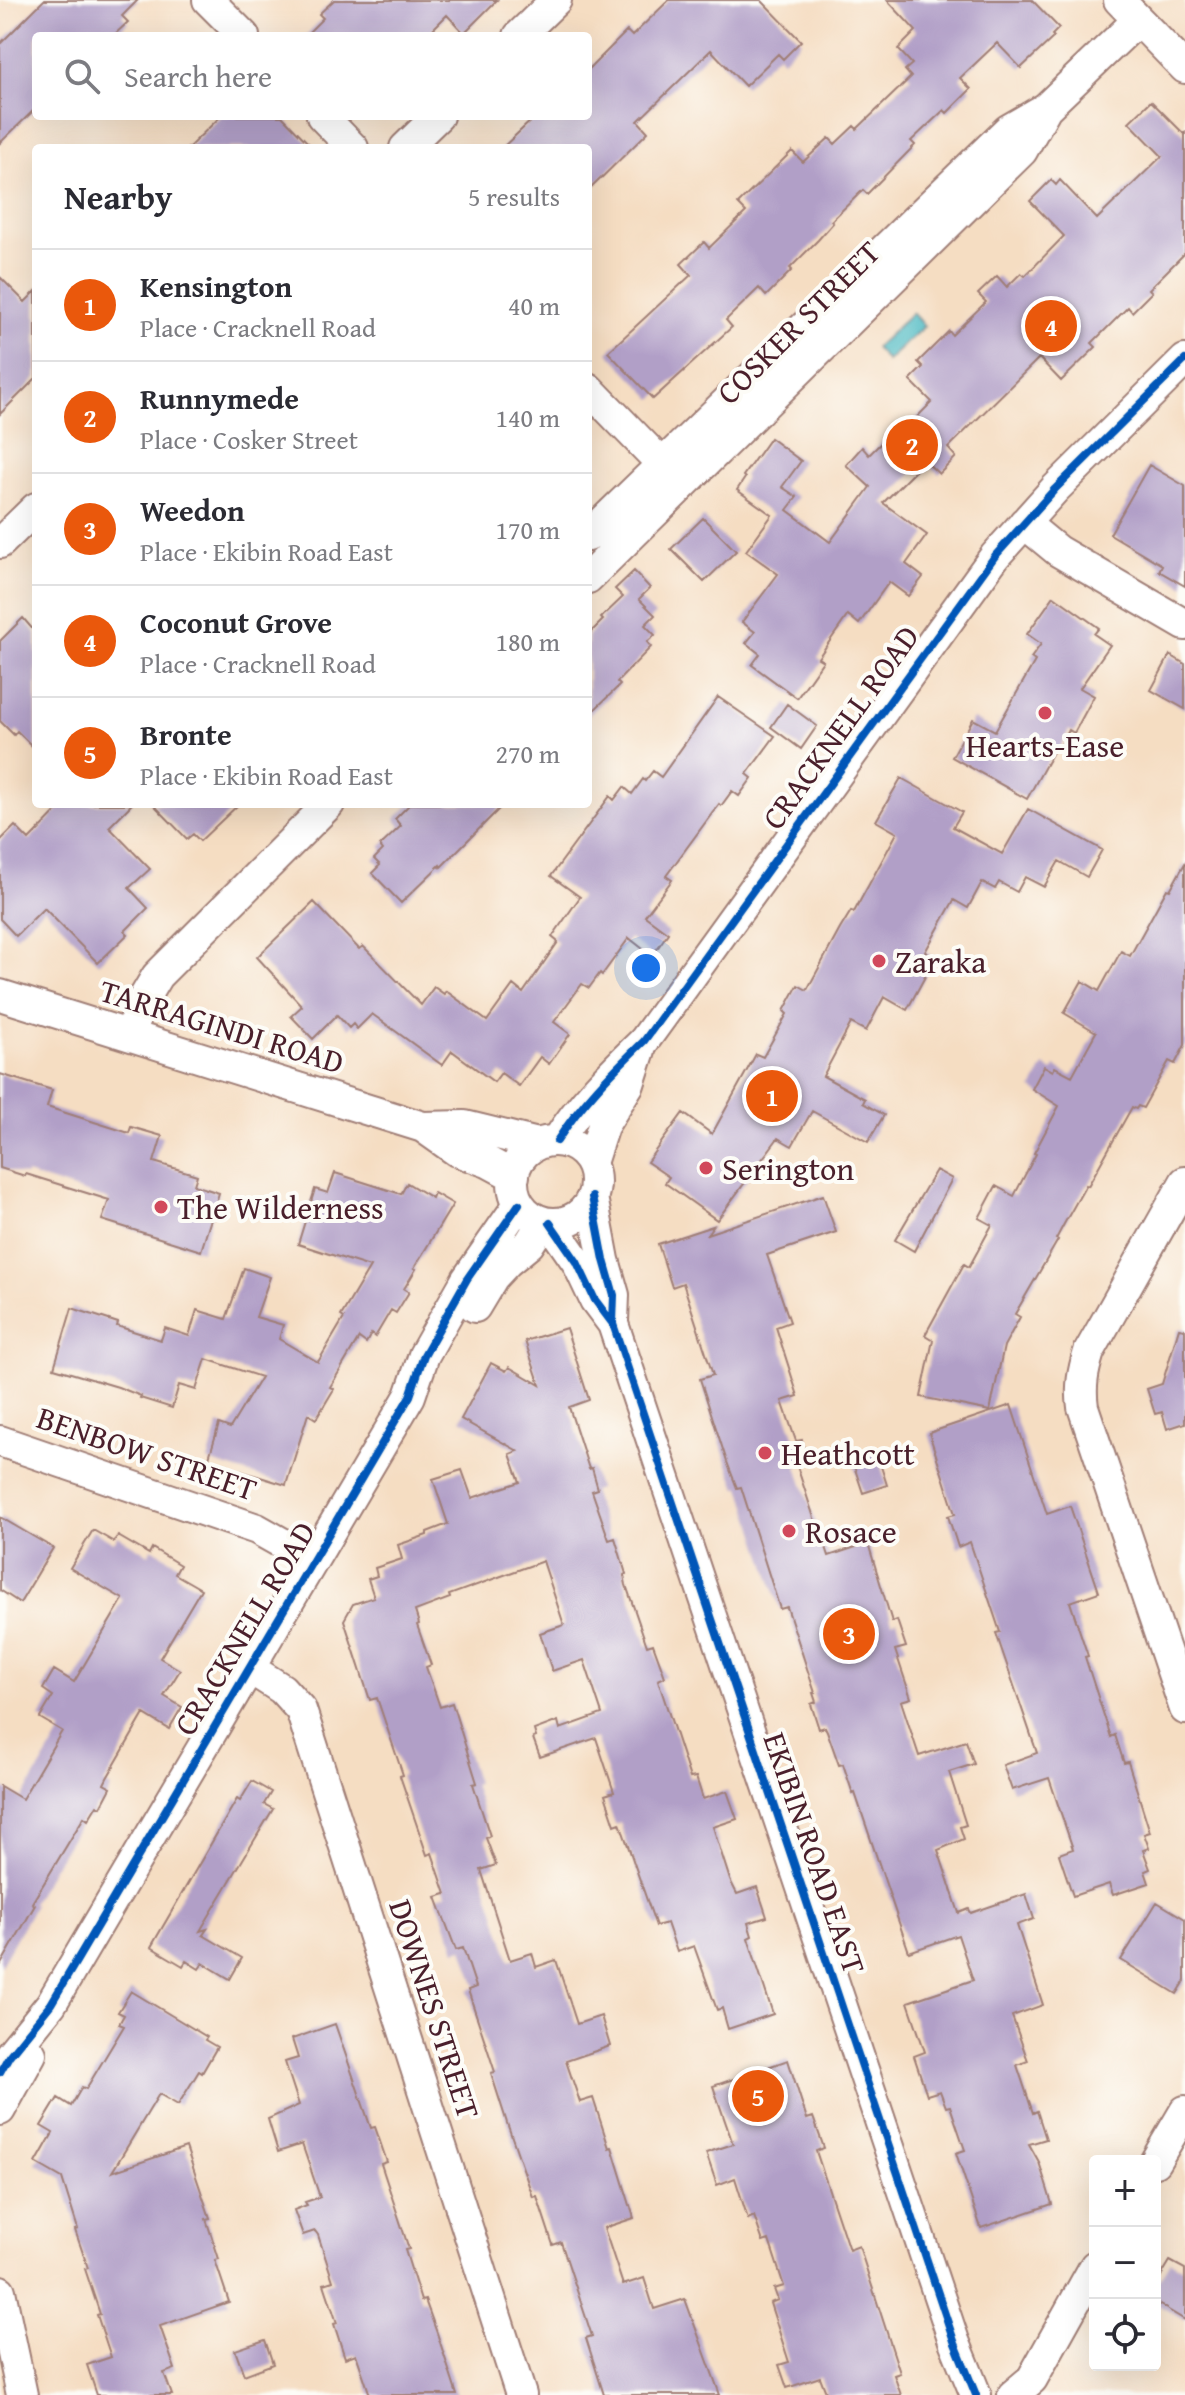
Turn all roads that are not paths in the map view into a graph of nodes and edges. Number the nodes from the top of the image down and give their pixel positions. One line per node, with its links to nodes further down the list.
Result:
1 (208, 0): 4 (street)
2 (556, 0): 5 (street)
3 (1128, 10): 6 (street); 7 (street, COSKER STREET)
4 (240, 32)
5 (523, 32)
6 (1185, 68)
7 (1046, 108): 14 (street, COSKER STREET); 19 (street, COSKER STREET)
8 (326, 120): 10 (street)
9 (434, 120): 11 (street)
10 (349, 144)
11 (409, 144)
12 (1185, 360): 16 (street, CRACKNELL ROAD)
13 (592, 392): 14 (street)
14 (663, 465): 17 (street, COSKER STREET)
15 (32, 512): 18 (street)
16 (1024, 523): 20 (street); 24 (street, CRACKNELL ROAD)
17 (592, 532)
18 (0, 543)
19 (592, 574)
20 (1185, 625)
21 (325, 808): 23 (street)
22 (0, 995): 23 (street, TARRAGINDI ROAD)
23 (130, 1035): 25 (street, TARRAGINDI ROAD)
24 (644, 1041): 26 (street, CRACKNELL ROAD); 27 (street, CRACKNELL ROAD)
25 (423, 1127): 26 (street, TARRAGINDI ROAD); 29 (street, TARRAGINDI ROAD)
26 (548, 1143): 27 (street); 29 (street)
27 (591, 1163): 30 (street)
28 (1185, 1182): 37 (street)
29 (516, 1190): 31 (street); 33 (street, CRACKNELL ROAD)
30 (592, 1197): 31 (street); 32 (street, EKIBIN ROAD EAST)
31 (546, 1223): 32 (street, EKIBIN ROAD EAST); 33 (street, CRACKNELL ROAD)
32 (613, 1324): 47 (street, EKIBIN ROAD EAST)
33 (410, 1396): 35 (street, CRACKNELL ROAD)
34 (0, 1441): 35 (street, BENBOW STREET)
35 (312, 1560): 36 (street, CRACKNELL ROAD)
36 (249, 1668): 38 (street, CRACKNELL ROAD); 46 (street, DOWNES STREET)
37 (1185, 1709)
38 (51, 2004): 39 (street, CRACKNELL ROAD); 40 (street, CRACKNELL ROAD)
39 (0, 2072)
40 (0, 2110)
41 (1185, 2111): 42 (street)
42 (1159, 2155)
43 (1089, 2277): 48 (street)
44 (0, 2291): 45 (street)
45 (22, 2395)
46 (521, 2395)
47 (976, 2395)
48 (1013, 2395)

